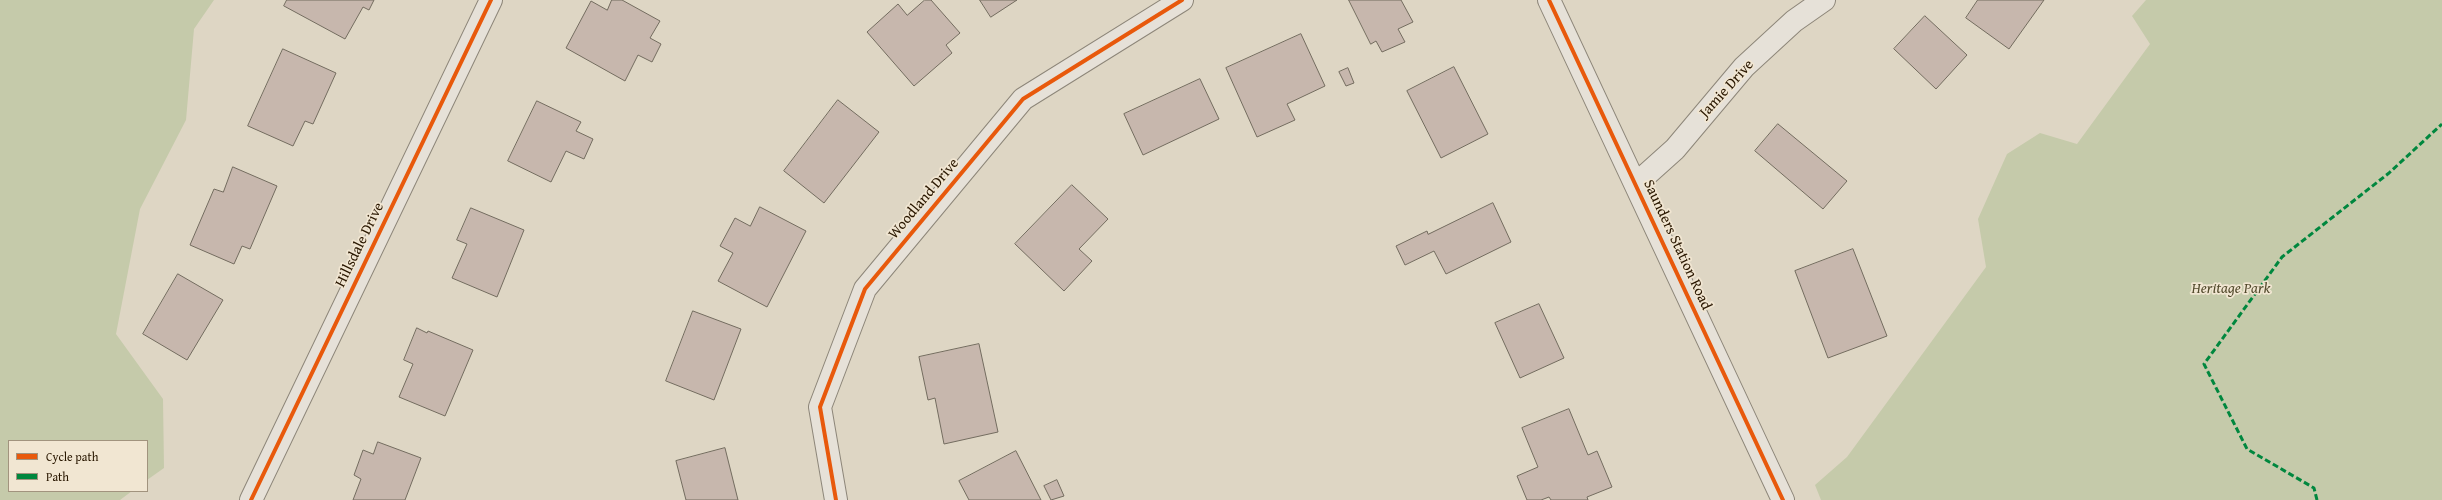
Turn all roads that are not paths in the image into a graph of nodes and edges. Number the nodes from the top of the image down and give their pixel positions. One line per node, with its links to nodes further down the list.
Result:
1 (491, 0): 6 (street, Hillsdale Drive)
2 (1182, 0): 7 (street, Woodland Drive)
3 (1549, 0): 5 (street, Saunders Station Road)
4 (1824, 0): 5 (street, Jamie Drive)
5 (1636, 184): 8 (street, Saunders Station Road)
6 (251, 500)
7 (836, 500)
8 (1784, 500)

